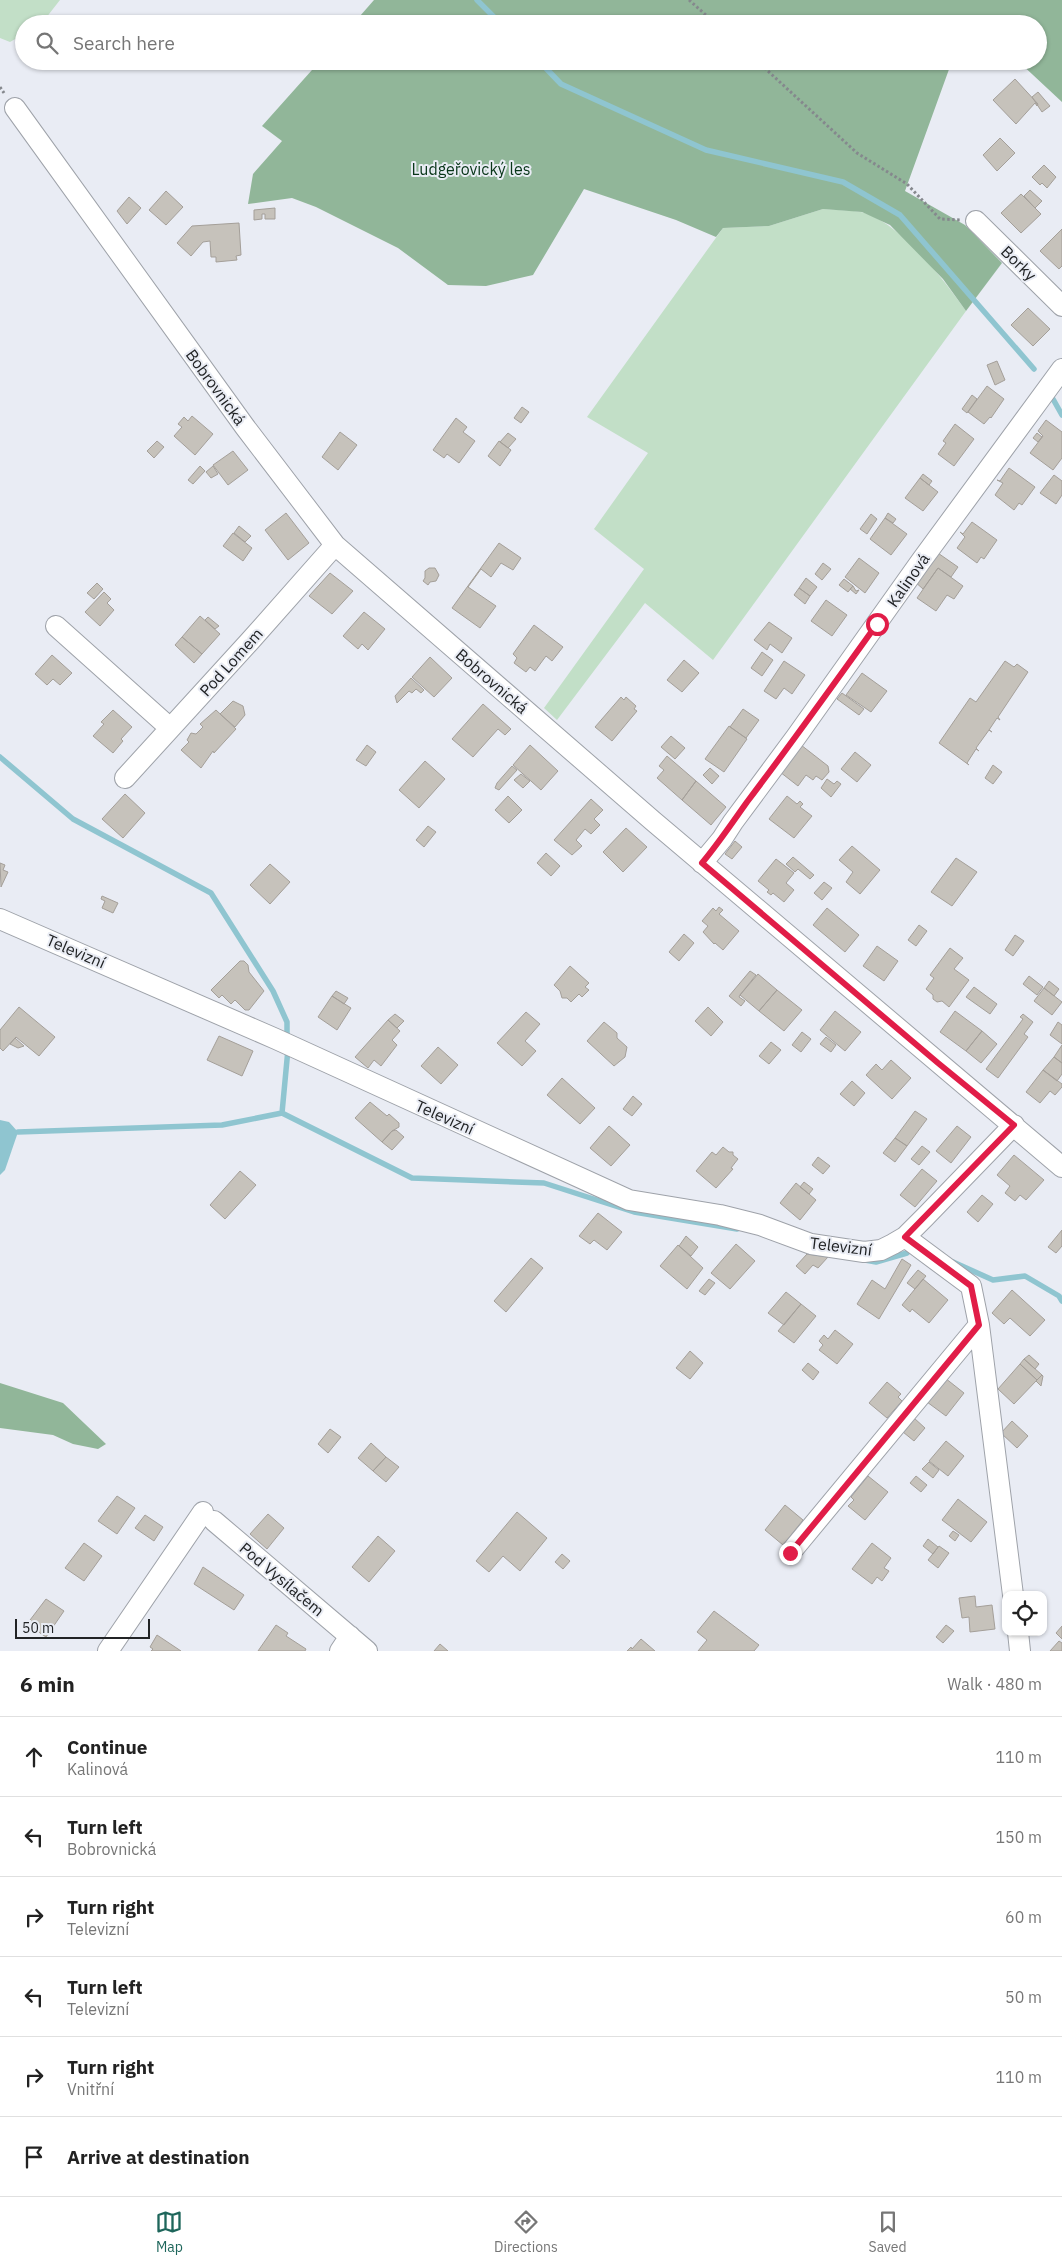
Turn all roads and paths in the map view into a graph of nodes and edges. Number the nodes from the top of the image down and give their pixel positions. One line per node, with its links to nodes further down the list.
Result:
1 (689, 0): 2 (path)
2 (706, 15)
3 (766, 70): 5 (path)
4 (15, 108): 8 (street, Bobrovnická)
5 (976, 221): 6 (street, Borky)
6 (1062, 306)
7 (1062, 369): 12 (street, Kalinová)
8 (335, 545): 10 (street, Pod Lomem); 12 (street, Bobrovnická)
9 (56, 626): 10 (street)
10 (170, 728): 11 (street, Pod Lomem)
11 (125, 778)
12 (702, 863): 14 (street, Bobrovnická)
13 (0, 919): 16 (street, Televizní)
14 (1014, 1125): 15 (street, Bobrovnická); 16 (street, Televizní)
15 (1062, 1166)
16 (905, 1237): 17 (street)
17 (979, 1325): 18 (street); 19 (street)
18 (790, 1553)
19 (1012, 1591)
20 (1018, 1636): 24 (street)
21 (345, 1644): 22 (street, Pod Vysílačem); 23 (street, Pod Vysílačem)
22 (108, 1651)
23 (367, 1651)
24 (1020, 1651)

